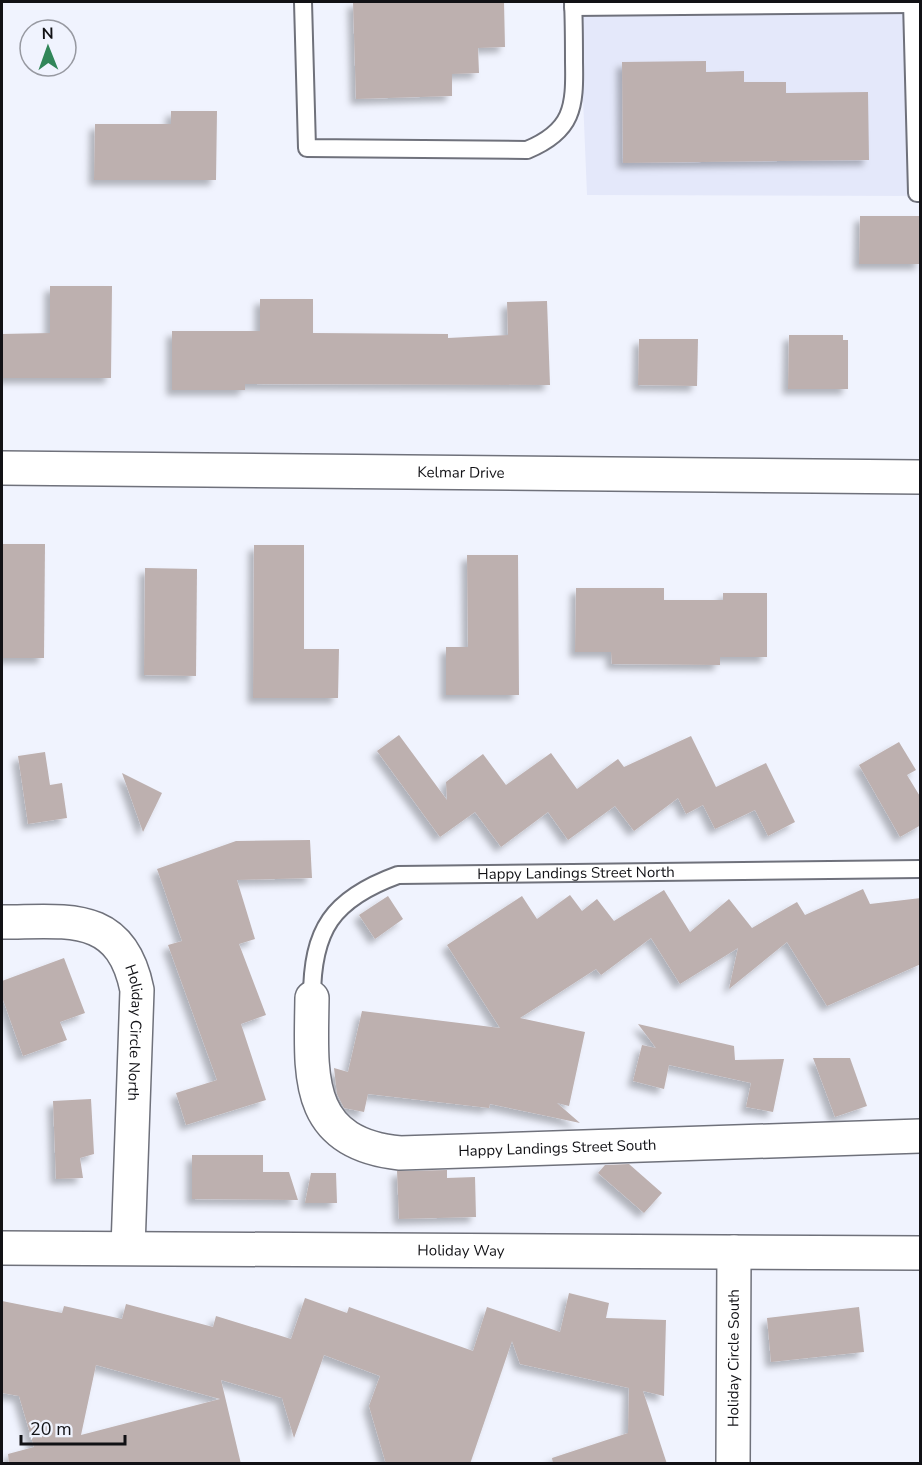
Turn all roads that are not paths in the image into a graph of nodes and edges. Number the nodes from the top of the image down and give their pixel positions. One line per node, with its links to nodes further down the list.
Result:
1 (303, 2): 3 (lane)
2 (912, 3): 3 (lane); 4 (lane)
3 (573, 4)
4 (917, 28): 5 (lane)
5 (921, 193)
6 (2, 468): 7 (street, Kelmar Drive)
7 (921, 477)
8 (921, 868): 10 (lane, Happy Landings Street North)
9 (2, 921): 13 (street, Holiday Circle North)
10 (312, 998): 11 (street, Happy Landings Street South)
11 (921, 1136)
12 (2, 1248): 13 (street, Holiday Way)
13 (128, 1248): 14 (street, Holiday Way)
14 (734, 1252): 15 (street, Holiday Way); 16 (street, Holiday Circle South)
15 (921, 1253)
16 (733, 1464)

